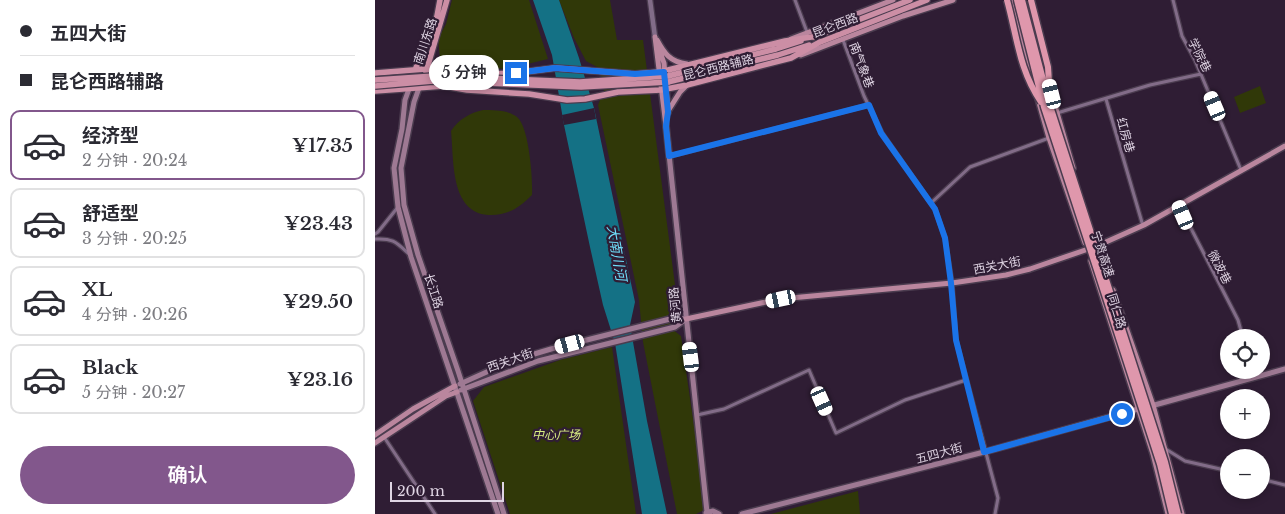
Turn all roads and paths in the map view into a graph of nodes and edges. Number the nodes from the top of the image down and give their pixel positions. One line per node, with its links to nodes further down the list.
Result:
1 (440, 0): 24 (highway, 南川东路)
2 (447, 0): 25 (highway, 南川东路)
3 (650, 0): 17 (street)
4 (795, 0): 16 (street)
5 (893, 0): 14 (main road)
6 (910, 0): 14 (highway, 昆仑西路)
7 (927, 0): 14 (highway, 昆仑西路)
8 (953, 0): 15 (main road)
9 (1009, 0): 38 (highway, bridge); 42 (main road, 同仁路)
10 (1017, 0): 38 (highway, 宁贵高速, bridge)
11 (1023, 0): 38 (highway, 宁贵高速, bridge)
12 (1030, 0): 38 (highway, bridge); 40 (main road, 同仁路)
13 (1173, 0): 28 (street, 学院巷)
14 (856, 21): 16 (main road); 18 (highway, 昆仑西路); 18 (main road)
15 (871, 29): 18 (main road); 19 (main road)
16 (807, 32): 20 (main road)
17 (655, 37): 23 (main road); 26 (main road)
18 (819, 39): 20 (highway, 昆仑西路辅路); 21 (highway, 昆仑西路); 22 (highway, 昆仑西路辅路)
19 (843, 40): 22 (main road); 37 (street, 南气象巷)
20 (785, 41): 23 (highway, 昆仑西路辅路)
21 (777, 52): 29 (highway, bridge); 30 (highway, bridge)
22 (791, 58): 31 (highway, 昆仑西路辅路)
23 (692, 65): 26 (highway, 昆仑西路辅路)
24 (416, 69): 25 (highway, 昆仑西路辅路); 27 (highway, 昆仑西路辅路); 33 (highway, 长江路)
25 (427, 69): 26 (highway, 昆仑西路辅路); 32 (highway, 南川东路)
26 (662, 72): 34 (main road)
27 (375, 73)
28 (1201, 74): 36 (street); 45 (street, 学院巷)
29 (375, 80)
30 (375, 86)
31 (687, 86): 34 (highway, 昆仑西路辅路); 39 (main road)
32 (419, 88): 33 (highway, 昆仑西路辅路); 34 (highway, 昆仑西路辅路); 62 (main road, 长江路)
33 (409, 89): 35 (highway, 昆仑西路辅路); 48 (main road, 长江路)
34 (663, 90): 39 (main road); 41 (main road)
35 (375, 91)
36 (1106, 99): 40 (street); 49 (street, 红房巷)
37 (869, 105): 44 (street); 46 (street, 南气象巷)
38 (1047, 107): 83 (highway, 宁贵高速, bridge); 84 (highway, 宁贵高速, bridge)
39 (668, 112): 41 (main road)
40 (1057, 113): 52 (main road, 同仁路)
41 (666, 126): 44 (main road, 黄河路)
42 (1049, 138): 46 (street); 53 (main road, 同仁路)
43 (1285, 146): 45 (main road, 西关大街)
44 (669, 156): 56 (main road, 黄河路)
45 (1241, 170): 47 (main road, 西关大街)
46 (931, 203): 55 (street, 南气象巷)
47 (1179, 205): 49 (main road, 西关大街); 57 (street, 微波巷)
48 (398, 207): 50 (street); 54 (main road, 长江路)
49 (1143, 226): 52 (main road, 西关大街)
50 (375, 234)
51 (375, 239): 54 (street)
52 (1097, 246): 53 (main road, 西关大街); 64 (main road, 同仁路)
53 (1087, 250): 55 (main road, 西关大街); 65 (main road, 同仁路)
54 (411, 257): 63 (main road, 长江路)
55 (951, 283): 56 (main road, 西关大街); 61 (street, 南气象巷)
56 (686, 319): 62 (main road, 西关大街); 62 (main road, 西关大街); 66 (main road, 黄河路)
57 (1240, 329)
58 (1285, 369): 59 (main road, 五四大街)
59 (1270, 373)
60 (1247, 379): 64 (main road, 五四大街)
61 (966, 380): 66 (street); 71 (street, 南气象巷)
62 (463, 385): 63 (main road); 78 (main road, 长江路)
63 (456, 389): 67 (main road); 68 (main road); 77 (main road, 长江路)
64 (1153, 405): 65 (main road, 五四大街); 70 (main road, 同仁路)
65 (1137, 410): 71 (main road, 五四大街); 82 (main road, 同仁路)
66 (697, 415): 75 (main road, 黄河路)
67 (375, 435)
68 (384, 437): 69 (main road); 76 (street)
69 (375, 443)
70 (1164, 447): 72 (street); 85 (main road, 同仁路)
71 (984, 452): 80 (main road, 五四大街); 81 (street, 南气象巷)
72 (1220, 469)
73 (1270, 481): 74 (street)
74 (1285, 485)
75 (706, 513): 79 (main road)
76 (435, 514)
77 (497, 514)
78 (504, 514)
79 (719, 514)
80 (742, 514)
81 (995, 514)
82 (1168, 514)
83 (1172, 514)
84 (1178, 514)
85 (1182, 514)

